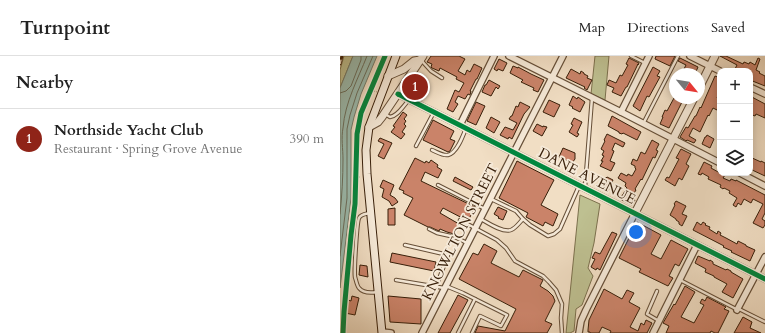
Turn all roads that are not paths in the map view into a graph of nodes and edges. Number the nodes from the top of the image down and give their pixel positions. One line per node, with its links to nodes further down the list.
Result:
1 (396, 56): 14 (street)
2 (494, 56): 28 (street)
3 (509, 56): 17 (street)
4 (564, 56): 17 (street, KNOWLTON STREET)
5 (631, 56): 11 (lane)
6 (649, 56): 11 (street)
7 (678, 56): 27 (lane)
8 (690, 56): 12 (street)
9 (715, 56): 12 (street)
10 (422, 58): 14 (street); 16 (lane); 19 (street)
11 (646, 63): 25 (street)
12 (710, 66): 13 (street); 15 (street)
13 (717, 70)
14 (388, 76): 29 (street)
15 (705, 76)
16 (442, 78)
17 (552, 78): 21 (street); 34 (street, KNOWLTON STREET)
18 (753, 88): 20 (street)
19 (398, 94): 22 (street, DANE AVENUE); 26 (street)
20 (765, 94)
21 (592, 98): 25 (street); 39 (lane)
22 (409, 99): 24 (street, DANE AVENUE); 26 (lane)
23 (691, 104): 31 (street)
24 (434, 111): 28 (street, DANE AVENUE); 32 (lane)
25 (621, 112): 27 (street)
26 (384, 113): 29 (street)
27 (643, 124): 31 (street)
28 (460, 125): 30 (street, DANE AVENUE)
29 (369, 127): 42 (street)
30 (466, 128): 33 (lane); 34 (street, DANE AVENUE)
31 (673, 139): 35 (street); 43 (street)
32 (416, 146)
33 (432, 150)
34 (514, 152): 39 (street, DANE AVENUE); 40 (street, KNOWLTON STREET)
35 (717, 161)
36 (746, 176): 38 (street)
37 (438, 185): 41 (lane)
38 (765, 186)
39 (582, 187): 43 (street, DANE AVENUE); 45 (lane)
40 (491, 199): 41 (street, KNOWLTON STREET); 45 (lane)
41 (485, 210): 44 (street, KNOWLTON STREET)
42 (370, 213): 60 (street); 60 (lane)
43 (635, 213): 51 (street, DANE AVENUE); 71 (street)
44 (480, 219): 45 (lane); 48 (street, KNOWLTON STREET)
45 (523, 219)
46 (460, 220): 48 (lane)
47 (428, 228): 49 (lane)
48 (476, 228): 49 (street, KNOWLTON STREET); 70 (lane)
49 (468, 244): 58 (street, KNOWLTON STREET)
50 (405, 245): 57 (lane)
51 (697, 245): 53 (street, DANE AVENUE); 56 (street)
52 (765, 257): 53 (street)
53 (756, 275): 54 (street, DANE AVENUE); 62 (street)
54 (765, 279)
55 (396, 280): 57 (lane)
56 (680, 280): 62 (lane); 63 (street)
57 (436, 287): 58 (lane)
58 (445, 287): 61 (lane); 67 (street, KNOWLTON STREET)
59 (657, 291): 63 (lane)
60 (378, 292): 65 (street)
61 (475, 299): 68 (lane); 69 (lane)
62 (738, 309): 64 (lane)
63 (660, 321): 72 (street)
64 (765, 322)
65 (382, 332): 66 (street)
66 (391, 333)
67 (422, 333)
68 (458, 333)
69 (472, 333)
70 (562, 333)
71 (579, 333)
72 (653, 333)

